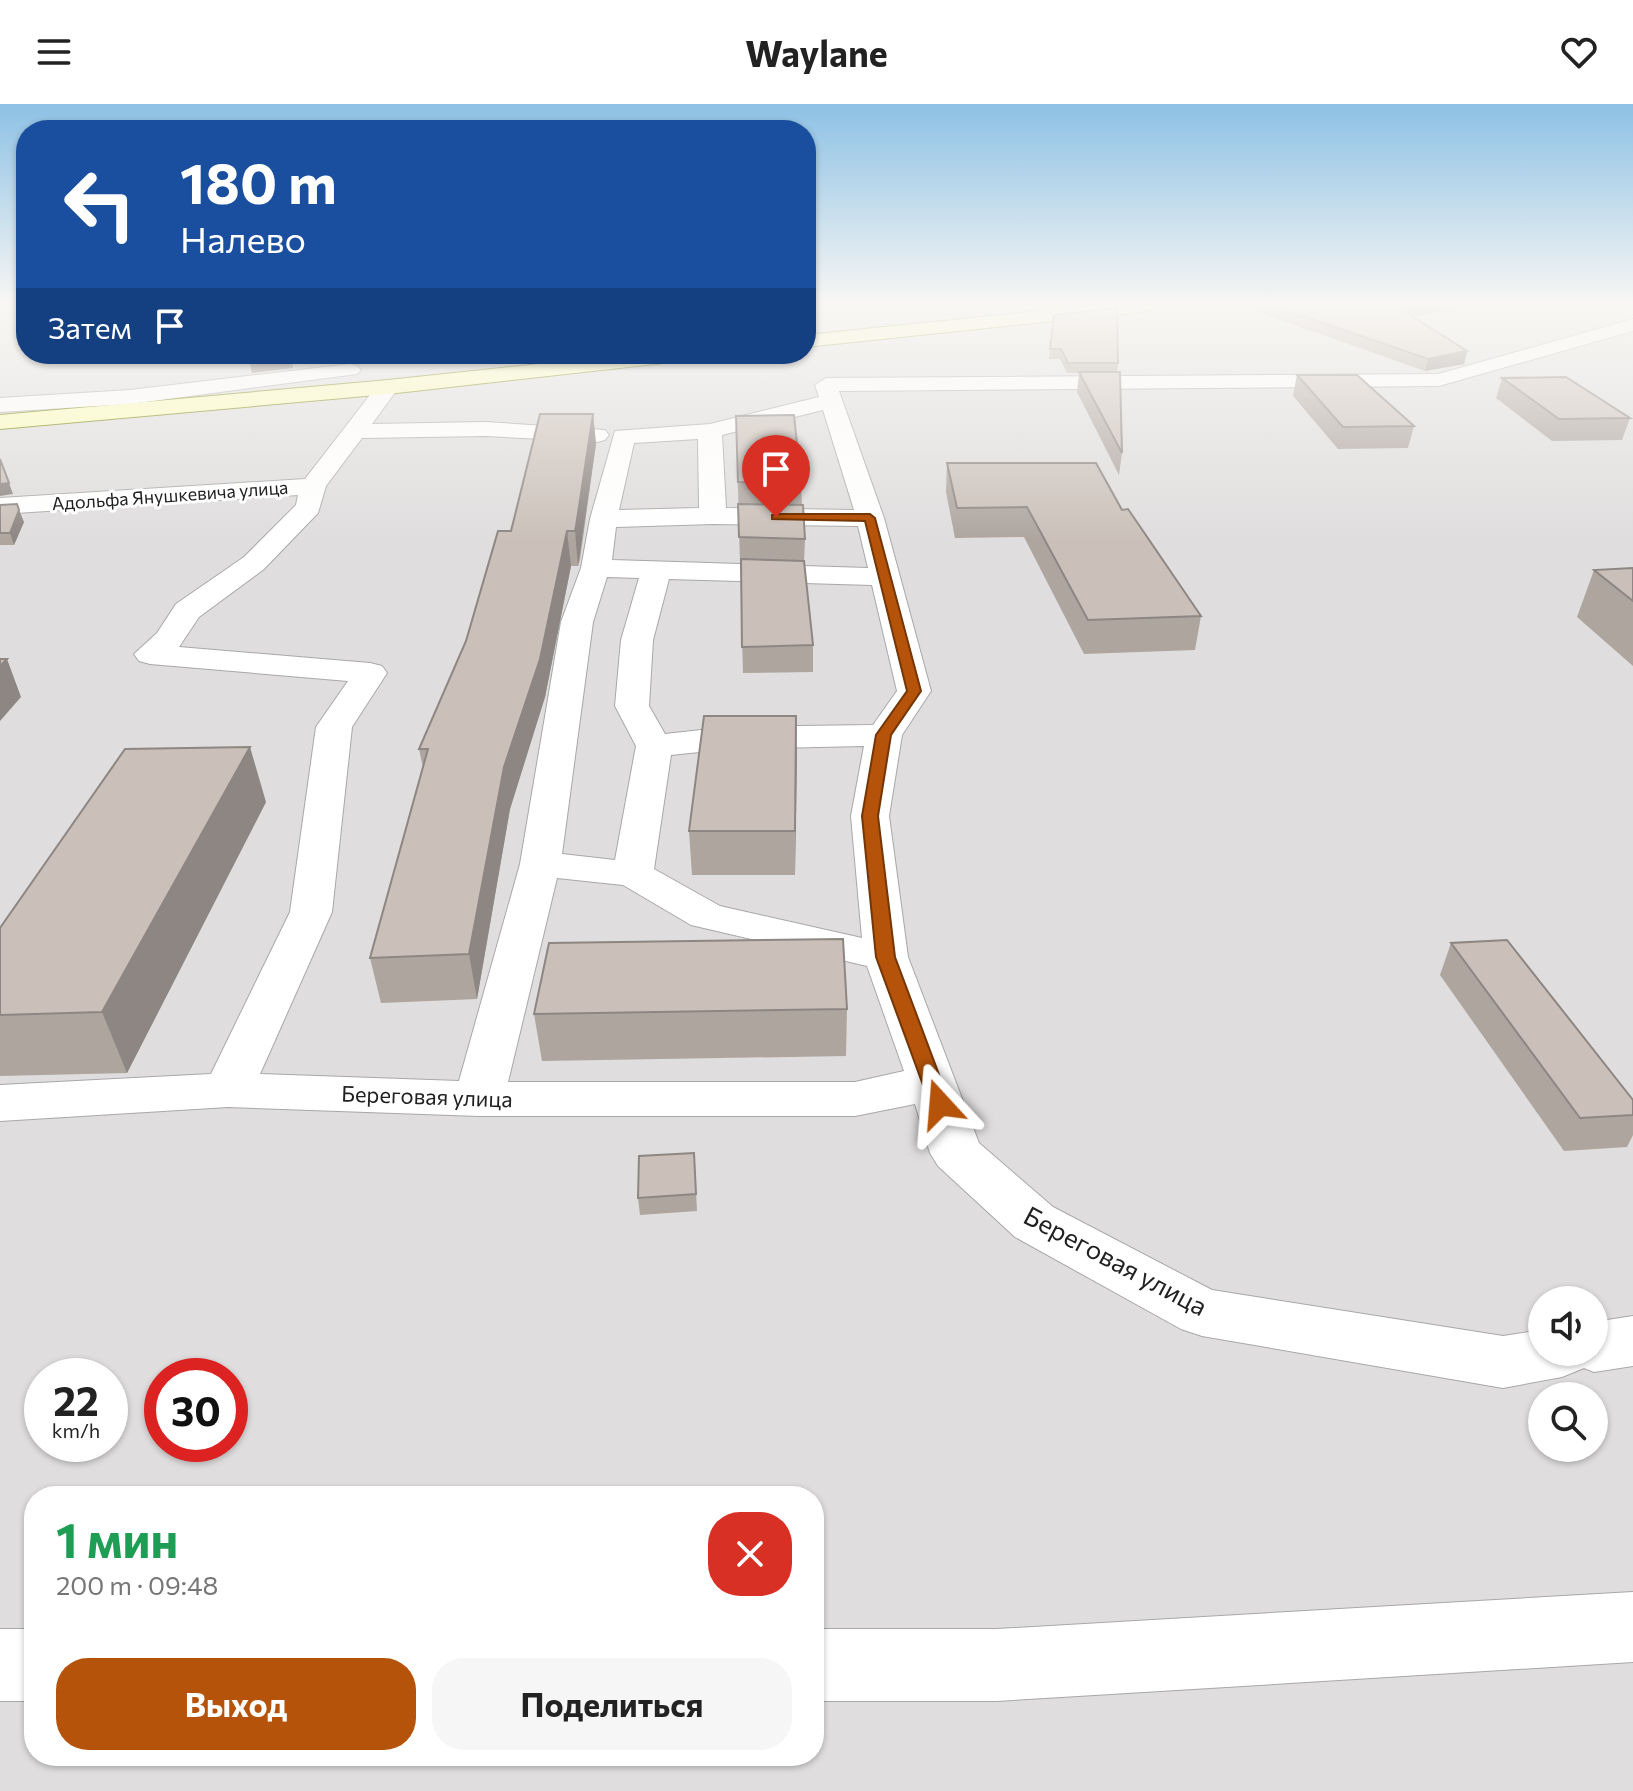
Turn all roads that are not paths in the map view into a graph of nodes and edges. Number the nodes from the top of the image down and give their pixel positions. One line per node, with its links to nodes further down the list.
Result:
1 (238, 384): 6 (street)
2 (418, 384): 4 (main road)
3 (982, 384): 5 (street)
4 (388, 387): 7 (main road); 8 (street, Адольфа Янушкевича улица)
5 (831, 401): 9 (street); 14 (street)
6 (0, 405)
7 (0, 422)
8 (356, 431): 10 (street); 11 (street, Адольфа Янушкевича улица)
9 (710, 431): 10 (street); 13 (street)
10 (623, 436): 15 (street)
11 (313, 486): 12 (street, Адольфа Янушкевича улица); 25 (street)
12 (0, 506)
13 (713, 516): 14 (street); 15 (street)
14 (870, 518): 18 (street)
15 (604, 519): 16 (street)
16 (596, 568): 17 (street); 21 (street)
17 (656, 571): 18 (street); 20 (street)
18 (885, 577): 19 (street)
19 (884, 735): 20 (street); 23 (street)
20 (654, 746): 22 (street)
21 (540, 864): 22 (street); 26 (street)
22 (633, 874): 23 (street)
23 (886, 957): 24 (street)
24 (932, 1079): 26 (street, Береговая улица); 30 (street, Береговая улица)
25 (228, 1090): 26 (street, Береговая улица); 27 (street, Береговая улица)
26 (479, 1099)
27 (0, 1103)
28 (1633, 1341): 29 (street)
29 (1608, 1345)
30 (1528, 1358)
31 (1633, 1627): 34 (street)
32 (0, 1665): 33 (street)
33 (24, 1665)
34 (824, 1665)

